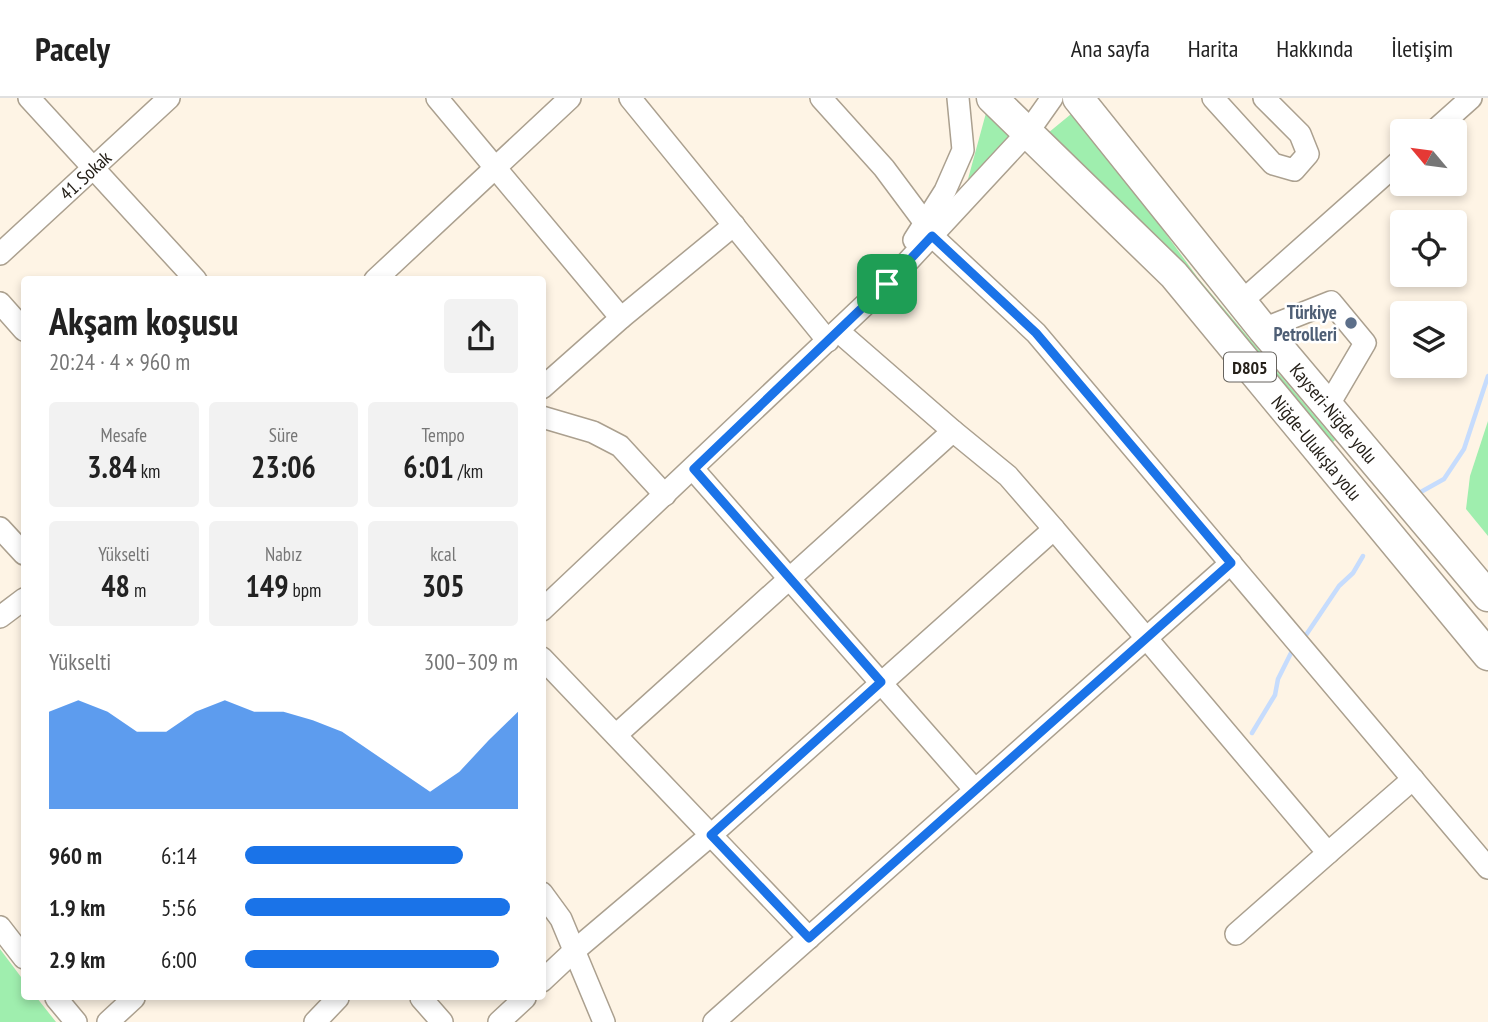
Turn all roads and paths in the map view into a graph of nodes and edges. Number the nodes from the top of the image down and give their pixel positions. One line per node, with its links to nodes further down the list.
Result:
1 (29, 98): 16 (street)
2 (169, 98): 16 (street, 41. Sokak)
3 (437, 98): 17 (street)
4 (570, 98): 17 (street)
5 (630, 98): 19 (street)
6 (821, 98): 20 (street)
7 (958, 98): 20 (street)
8 (992, 98): 15 (highway, Niğde-Ulukışla yolu / D805)
9 (1052, 98): 15 (street)
10 (1078, 98): 24 (highway, Kayseri-Niğde yolu / D805)
11 (1213, 98): 12 (street)
12 (1264, 98)
13 (1471, 98): 14 (street)
14 (1447, 119)
15 (1028, 132): 20 (street); 46 (highway, Niğde-Ulukışla yolu / D805)
16 (93, 168): 21 (street, 41. Sokak); 22 (street)
17 (495, 168): 23 (street); 26 (street)
18 (1390, 170): 24 (street)
19 (734, 225): 26 (street); 29 (street)
20 (929, 229): 29 (street); 39 (street)
21 (0, 254)
22 (191, 276)
23 (387, 276)
24 (1241, 302): 28 (highway, Kayseri-Niğde yolu / D805)
25 (0, 303): 27 (street)
26 (621, 318): 30 (street)
27 (21, 327)
28 (1263, 329): 31 (highway, Kayseri-Niğde yolu / D805); 31 (street)
29 (833, 336): 33 (street); 34 (street)
30 (546, 384)
31 (1328, 406): 41 (highway, Kayseri-Niğde yolu / D805)
32 (546, 418): 35 (street)
33 (953, 430): 37 (street); 40 (street)
34 (694, 469): 35 (street); 40 (street)
35 (665, 495): 43 (street)
36 (0, 528): 38 (street)
37 (1054, 529): 45 (street); 48 (street)
38 (21, 551)
39 (1231, 563): 45 (street); 50 (street)
40 (789, 578): 48 (street); 49 (street)
41 (1488, 596)
42 (21, 601): 44 (street)
43 (546, 606)
44 (0, 617)
45 (1147, 637): 51 (street); 53 (street)
46 (1488, 655)
47 (546, 662): 49 (street)
48 (881, 682): 51 (street); 52 (street)
49 (617, 735): 52 (street)
50 (1413, 779): 53 (street); 54 (street)
51 (975, 790): 58 (street)
52 (711, 835): 58 (street); 59 (street)
53 (1328, 853): 57 (street)
54 (1488, 868)
55 (546, 898): 59 (street)
56 (0, 927): 60 (street)
57 (1236, 934)
58 (809, 938): 73 (street)
59 (575, 951): 61 (street); 72 (street)
60 (21, 954)
61 (546, 977)
62 (58, 1000): 67 (street)
63 (132, 1000): 68 (street)
64 (336, 1000): 69 (street)
65 (423, 1000): 70 (street)
66 (523, 1000): 71 (street)
67 (76, 1022)
68 (108, 1022)
69 (315, 1022)
70 (442, 1022)
71 (499, 1022)
72 (604, 1022)
73 (714, 1022)

